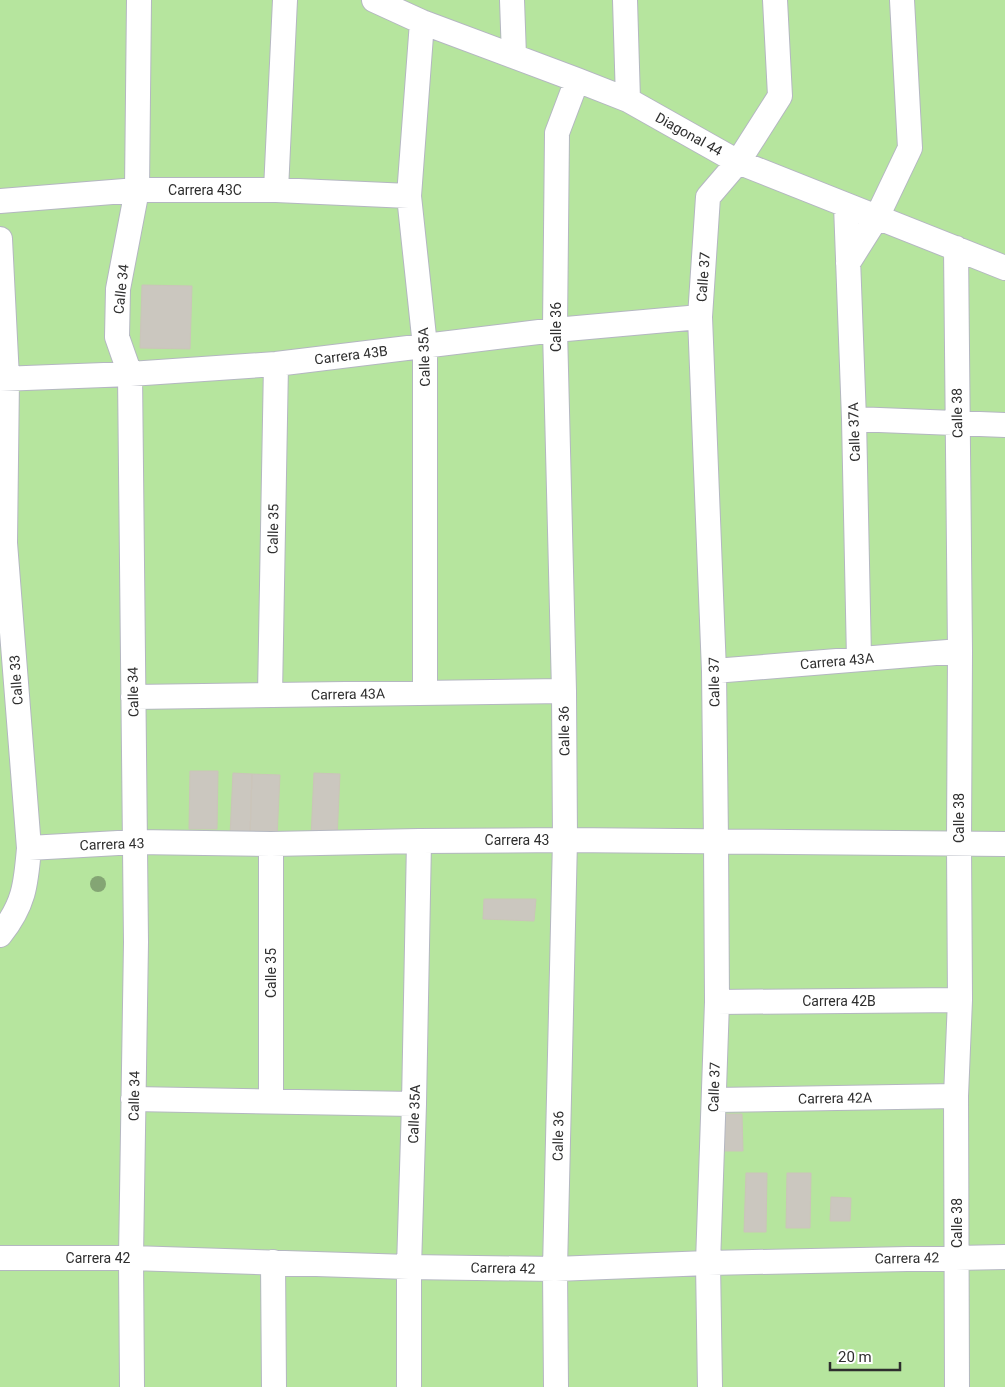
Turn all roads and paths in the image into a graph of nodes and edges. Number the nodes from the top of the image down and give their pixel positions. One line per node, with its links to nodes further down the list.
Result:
1 (139, 0): 13 (street, Calle 34)
2 (285, 0): 14 (street)
3 (376, 0): 8 (street, Diagonal 44)
4 (512, 0): 9 (street)
5 (625, 0): 11 (street)
6 (775, 0): 12 (street, Calle 37)
7 (902, 0): 18 (street)
8 (422, 22): 9 (street, Diagonal 44); 15 (street, Calle 35A)
9 (514, 56): 10 (street, Diagonal 44)
10 (577, 80): 11 (street, Diagonal 44); 24 (street, Calle 36)
11 (628, 100): 12 (street, Diagonal 44)
12 (738, 162): 17 (street, Diagonal 44); 23 (street, Calle 37)
13 (137, 190): 14 (street, Carrera 43C); 16 (street, Carrera 43C); 27 (street, Calle 34)
14 (276, 190): 15 (street, Carrera 43C)
15 (409, 196): 25 (street, Calle 35A)
16 (0, 200)
17 (846, 204): 18 (street, Diagonal 44); 21 (street, Calle 37A)
18 (877, 217): 20 (street, Diagonal 44); 21 (street)
19 (0, 239): 28 (street, Calle 33)
20 (956, 248): 22 (street, Diagonal 44); 30 (street, Calle 38)
21 (848, 263): 29 (street, Calle 37A)
22 (1005, 268)
23 (700, 317): 24 (street, Carrera 43B); 35 (street, Calle 37)
24 (555, 330): 25 (street, Carrera 43B); 36 (street, Calle 36)
25 (425, 346): 26 (street, Carrera 43B); 37 (street, Calle 35A)
26 (276, 364): 27 (street, Carrera 43B); 38 (street, Calle 35)
27 (130, 374): 28 (street, Carrera 43B); 39 (street, Calle 34)
28 (3, 379): 32 (street, Calle 33)
29 (854, 418): 30 (street); 34 (street, Calle 37A)
30 (957, 423): 31 (street); 33 (street, Calle 38)
31 (1005, 425)
32 (2, 543): 47 (street, Calle 33)
33 (960, 651): 34 (street, Carrera 43A); 46 (street, Calle 38)
34 (859, 659): 35 (street, Carrera 43A)
35 (714, 671): 42 (street, Calle 37)
36 (564, 692): 37 (street, Carrera 43A); 40 (street, Calle 36)
37 (425, 693): 38 (street, Carrera 43A)
38 (270, 695): 39 (street, Carrera 43A)
39 (133, 697): 43 (street, Calle 34)
40 (565, 840): 41 (street, Carrera 43); 42 (street, Carrera 43); 63 (street, Calle 36)
41 (419, 841): 44 (street, Carrera 43); 55 (street, Calle 35A)
42 (716, 841): 46 (street, Carrera 43); 50 (street, Calle 37)
43 (136, 842): 44 (street, Carrera 43); 47 (street, Carrera 43); 52 (street, Calle 34)
44 (271, 844): 54 (street, Calle 35)
45 (1005, 844): 46 (street, Carrera 43)
46 (959, 845): 49 (street, Calle 38)
47 (29, 848): 48 (street, Calle 33)
48 (0, 935)
49 (960, 1000): 50 (street, Carrera 42B); 51 (street, Calle 38)
50 (717, 1002): 53 (street, Calle 37)
51 (956, 1096): 53 (street, Carrera 42A); 56 (street, Calle 38)
52 (134, 1099): 54 (street); 59 (street, Calle 34)
53 (714, 1100): 61 (street, Calle 37)
54 (271, 1102): 55 (street)
55 (414, 1104): 62 (street, Calle 35A)
56 (957, 1256): 57 (street, Carrera 42); 61 (street, Carrera 42); 69 (street, Calle 38)
57 (1005, 1257)
58 (0, 1258): 59 (street, Carrera 42)
59 (131, 1258): 60 (street, Carrera 42); 64 (street, Calle 34)
60 (274, 1262): 62 (street, Carrera 42); 65 (street)
61 (708, 1263): 63 (street, Carrera 42); 68 (street, Calle 37)
62 (409, 1267): 63 (street, Carrera 42); 66 (street, Calle 35A)
63 (555, 1268): 67 (street, Calle 36)
64 (132, 1387)
65 (274, 1387)
66 (409, 1387)
67 (556, 1387)
68 (710, 1387)
69 (957, 1387)

